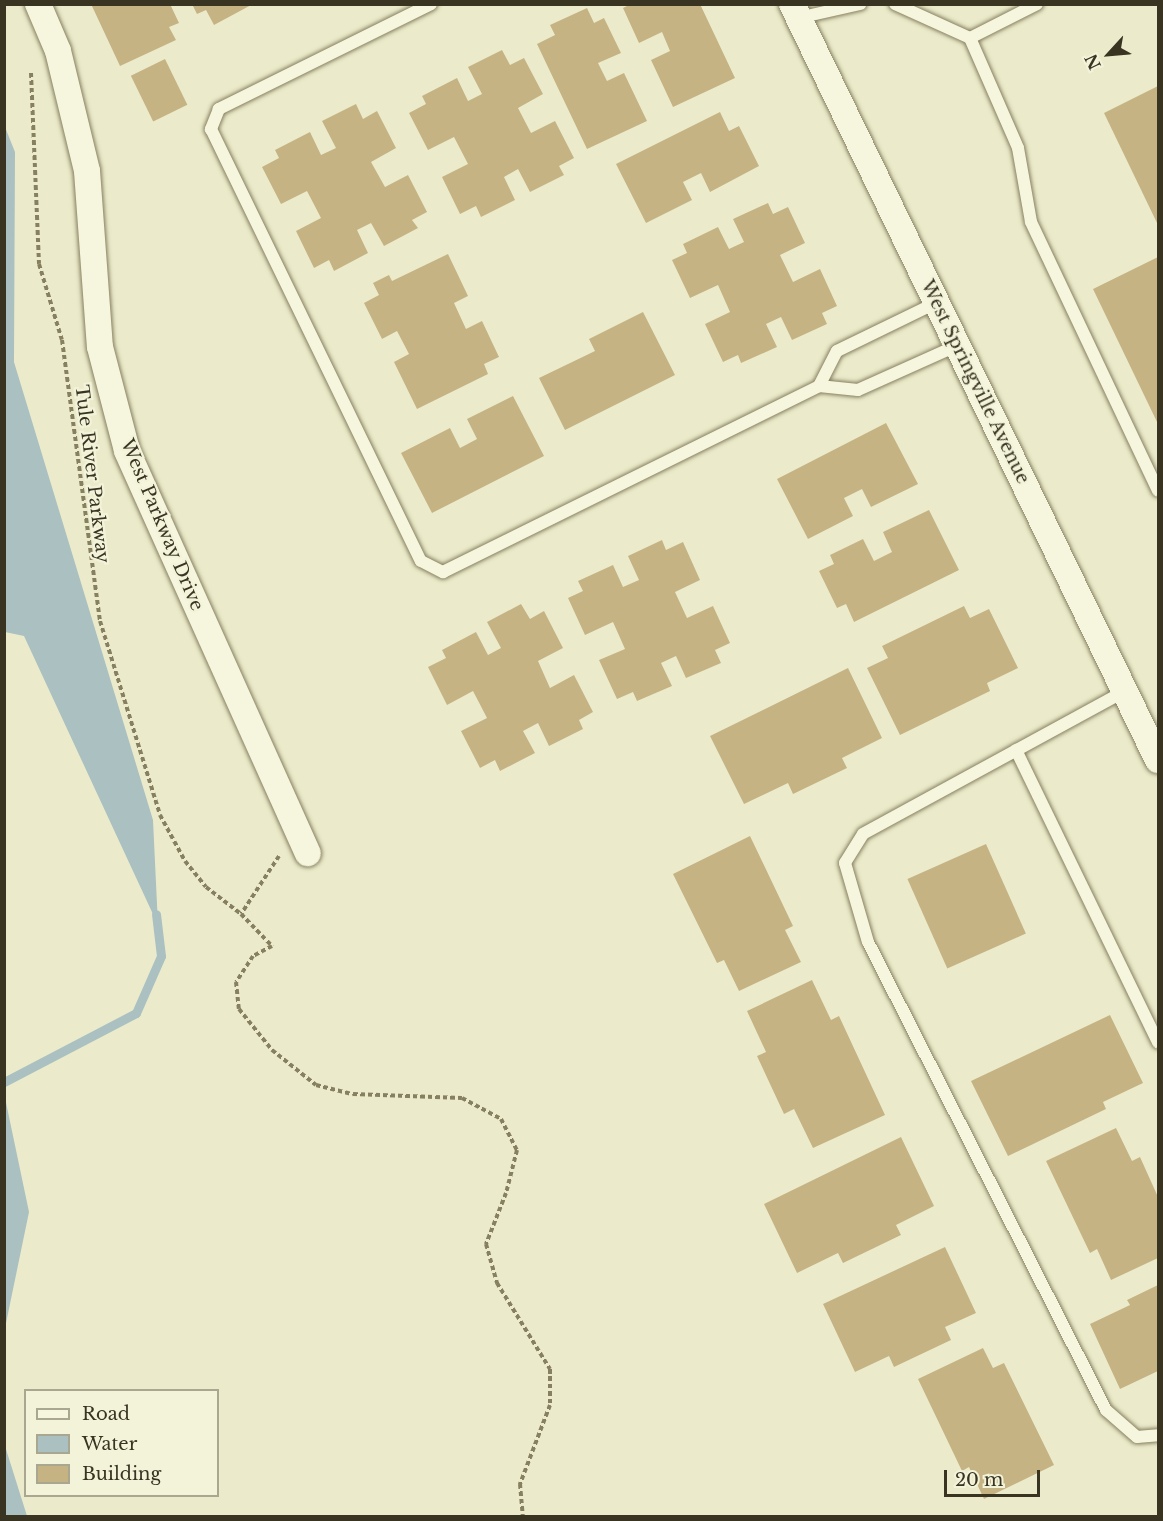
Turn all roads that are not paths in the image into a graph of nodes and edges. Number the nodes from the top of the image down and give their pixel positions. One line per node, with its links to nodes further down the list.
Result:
1 (38, 4): 15 (street, West Parkway Drive)
2 (432, 4): 10 (lane)
3 (860, 4): 6 (lane)
4 (895, 4): 7 (lane)
5 (1036, 4): 7 (lane)
6 (795, 11): 8 (street, West Springville Avenue)
7 (970, 38): 11 (lane)
8 (936, 303): 9 (street, West Springville Avenue); 10 (lane)
9 (958, 345): 10 (lane); 12 (street, West Springville Avenue)
10 (819, 386)
11 (1158, 490)
12 (1125, 691): 13 (lane); 14 (street, West Springville Avenue)
13 (1016, 750): 16 (lane); 17 (lane)
14 (1158, 760)
15 (308, 853)
16 (1158, 1042)
17 (1158, 1435)

